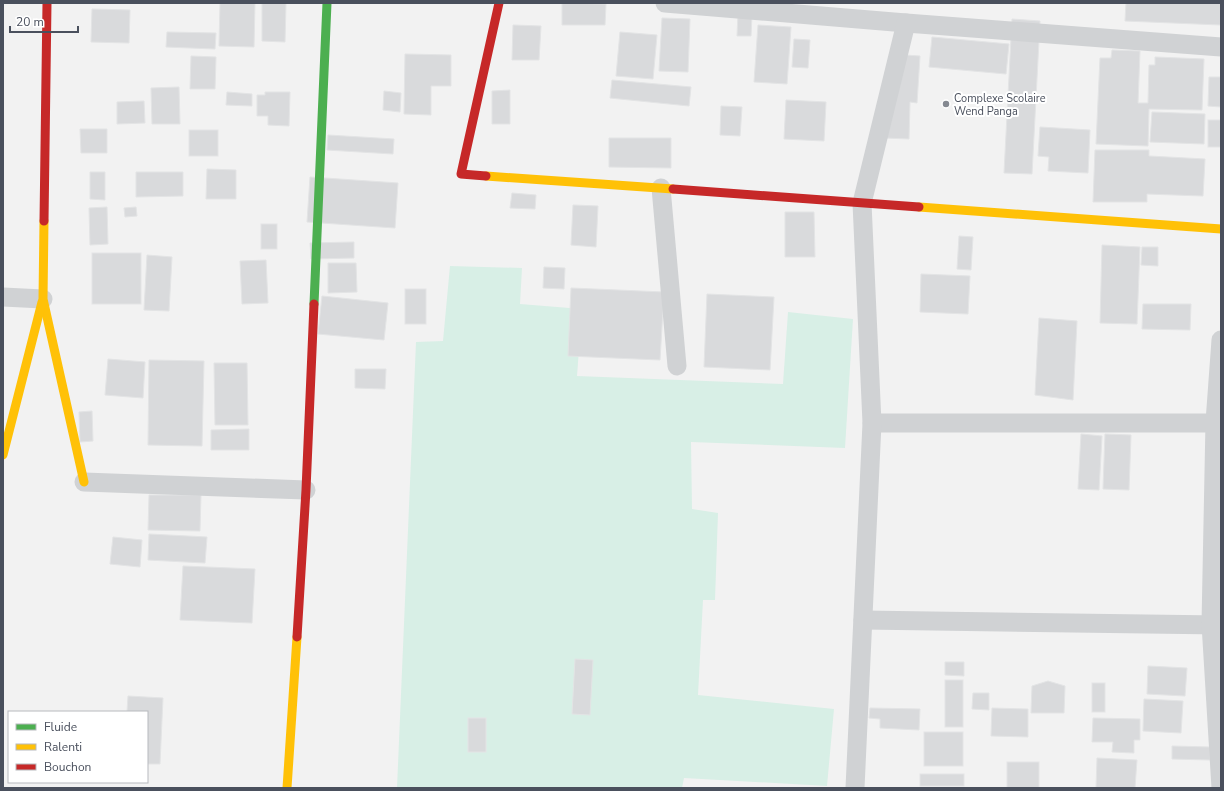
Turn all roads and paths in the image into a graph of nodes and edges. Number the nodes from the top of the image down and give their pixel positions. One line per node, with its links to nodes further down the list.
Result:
1 (47, 3): 12 (street)
2 (327, 3): 19 (street)
3 (499, 3): 8 (street)
4 (665, 3): 5 (street)
5 (726, 5): 6 (street)
6 (906, 23): 7 (street); 9 (street)
7 (1221, 47)
8 (661, 188): 9 (street); 14 (street)
9 (862, 203): 10 (street); 16 (street)
10 (1221, 229)
11 (3, 297): 12 (street)
12 (43, 299): 17 (street); 18 (street)
13 (1221, 340): 15 (street)
14 (677, 366)
15 (1218, 422): 16 (street); 21 (street)
16 (872, 423): 20 (street)
17 (3, 454)
18 (84, 482): 19 (street)
19 (306, 490): 22 (street)
20 (863, 620): 21 (street); 23 (street)
21 (1216, 625): 24 (street)
22 (287, 788)
23 (855, 788)
24 (1221, 788)

